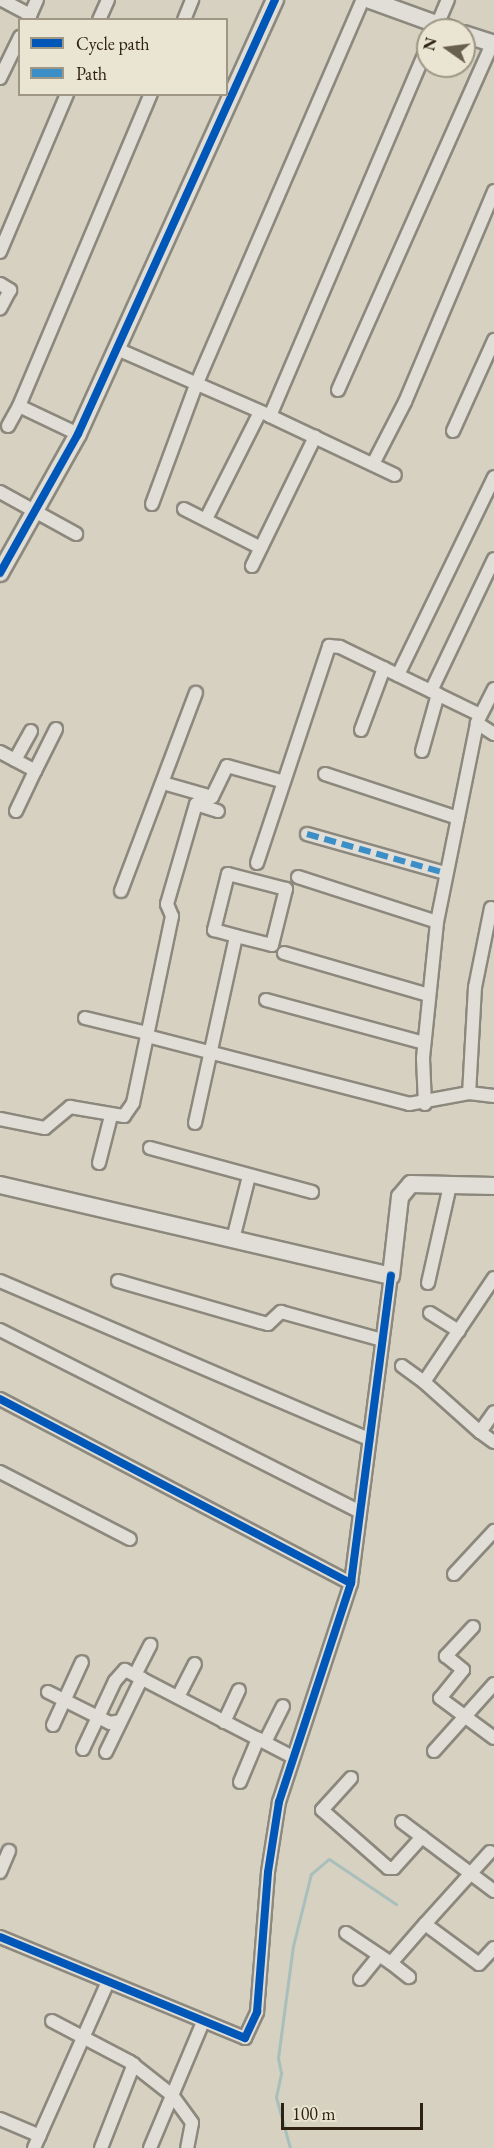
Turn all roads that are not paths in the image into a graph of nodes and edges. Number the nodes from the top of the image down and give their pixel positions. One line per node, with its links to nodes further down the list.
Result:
1 (3, 0): 9 (street)
2 (37, 0): 9 (street)
3 (108, 0): 10 (street)
4 (192, 0): 11 (street)
5 (275, 0): 26 (street)
6 (363, 0): 27 (street)
7 (370, 0): 13 (street)
8 (448, 0): 12 (street)
9 (29, 17)
10 (100, 18)
11 (185, 18)
12 (440, 18)
13 (416, 19)
14 (476, 38): 16 (street)
15 (18, 41): 18 (street)
16 (493, 44): 28 (street)
17 (416, 73): 30 (street)
18 (0, 78)
19 (66, 96): 22 (street)
20 (151, 96): 29 (street)
21 (494, 191): 35 (street)
22 (0, 252)
23 (0, 284): 24 (street)
24 (0, 309)
25 (494, 340): 32 (street)
26 (117, 350): 27 (street); 33 (street)
27 (196, 385): 30 (street); 39 (street)
28 (338, 390)
29 (19, 406): 31 (street); 33 (street)
30 (265, 414): 34 (street); 42 (street)
31 (8, 426)
32 (453, 431)
33 (78, 434): 41 (street)
34 (315, 437): 35 (street); 44 (street)
35 (373, 464): 36 (street)
36 (395, 475)
37 (494, 477): 49 (street)
38 (0, 492): 41 (street)
39 (152, 504)
40 (184, 509): 42 (street)
41 (36, 510): 43 (street); 47 (street)
42 (206, 519): 44 (street)
43 (76, 534)
44 (261, 548): 46 (street)
45 (494, 559): 51 (street)
46 (252, 566)
47 (0, 573)
48 (384, 668): 49 (street); 55 (street); 63 (street)
49 (398, 675): 51 (street)
50 (494, 689): 53 (street)
51 (434, 692): 53 (street); 58 (street)
52 (196, 693): 64 (street)
53 (478, 719): 57 (street); 67 (street)
54 (56, 729): 61 (street)
55 (361, 730)
56 (31, 731): 60 (street)
57 (494, 734)
58 (422, 751)
59 (0, 752): 60 (street)
60 (15, 760): 61 (street)
61 (36, 771): 66 (street)
62 (325, 774): 67 (street)
63 (281, 781): 64 (street); 69 (street)
64 (163, 783): 72 (street)
65 (218, 811): 80 (street)
66 (16, 812)
67 (458, 818): 70 (street)
68 (307, 834): 70 (street)
69 (257, 863)
70 (445, 873): 74 (street)
71 (298, 877): 74 (street)
72 (121, 891)
73 (491, 908): 83 (street)
74 (437, 922): 77 (street)
75 (236, 936): 75 (street); 82 (street)
76 (284, 953): 77 (street)
77 (429, 995): 81 (street)
78 (266, 1000): 81 (street)
79 (85, 1018): 80 (street)
80 (147, 1035): 82 (street); 86 (street)
81 (424, 1043): 85 (street)
82 (210, 1051): 85 (street); 88 (street)
83 (469, 1093): 84 (street); 85 (street)
84 (494, 1096)
85 (425, 1104)
86 (111, 1116): 87 (street); 90 (street)
87 (0, 1119)
88 (195, 1123)
89 (150, 1148): 91 (street)
90 (99, 1163)
91 (249, 1176): 95 (street); 96 (street)
92 (0, 1185): 96 (street)
93 (450, 1185): 94 (street); 97 (street); 101 (street)
94 (494, 1186)
95 (312, 1192)
96 (233, 1239): 97 (street)
97 (391, 1276): 105 (street)
98 (494, 1278): 104 (street)
99 (0, 1281): 111 (street)
100 (118, 1281): 105 (street)
101 (428, 1283)
102 (430, 1313): 104 (street)
103 (0, 1330): 114 (street)
104 (459, 1331): 107 (street)
105 (382, 1340): 111 (street)
106 (402, 1366): 107 (street)
107 (424, 1382): 110 (street)
108 (0, 1399): 118 (street)
109 (494, 1412): 110 (street)
110 (480, 1432): 112 (street)
111 (368, 1439): 114 (street)
112 (494, 1442)
113 (0, 1472): 116 (street)
114 (360, 1512): 118 (street)
115 (494, 1531): 117 (street)
116 (130, 1539)
117 (454, 1574)
118 (351, 1583): 140 (street)
119 (473, 1627): 130 (street)
120 (150, 1645): 123 (street)
121 (82, 1662): 128 (street)
122 (195, 1664): 127 (street)
123 (138, 1676): 127 (street); 131 (street); 132 (street)
124 (494, 1684): 130 (street)
125 (239, 1690): 133 (street)
126 (48, 1692): 128 (street)
127 (178, 1697): 133 (street)
128 (64, 1700): 131 (street); 134 (street)
129 (283, 1706): 136 (street)
130 (465, 1716): 135 (street); 138 (street)
131 (98, 1717): 132 (street); 137 (street)
132 (120, 1721): 139 (street)
133 (224, 1722): 136 (street)
134 (53, 1725)
135 (494, 1738)
136 (261, 1741): 140 (street); 142 (street)
137 (83, 1749)
138 (434, 1751)
139 (106, 1752)
140 (293, 1757): 160 (street)
141 (351, 1778): 144 (street)
142 (240, 1782)
143 (402, 1822): 144 (street)
144 (422, 1837): 148 (street)
145 (9, 1851): 147 (street)
146 (490, 1851): 148 (street)
147 (0, 1872)
148 (471, 1872): 149 (street); 150 (street)
149 (494, 1891)
150 (425, 1924): 153 (street); 155 (street)
151 (346, 1933): 154 (street)
152 (0, 1937): 158 (street)
153 (494, 1948)
154 (378, 1957): 155 (street); 157 (street)
155 (391, 1963): 156 (street)
156 (409, 1977)
157 (360, 1979)
158 (107, 1984): 160 (street); 161 (street)
159 (52, 2021): 161 (street)
160 (203, 2022): 163 (street)
161 (84, 2037): 162 (street); 165 (street)
162 (134, 2064): 163 (street); 167 (street)
163 (172, 2095): 168 (street); 169 (street)
164 (0, 2119): 165 (street)
165 (40, 2136): 166 (street)
166 (34, 2148)
167 (101, 2148)
168 (150, 2148)
169 (187, 2148)

